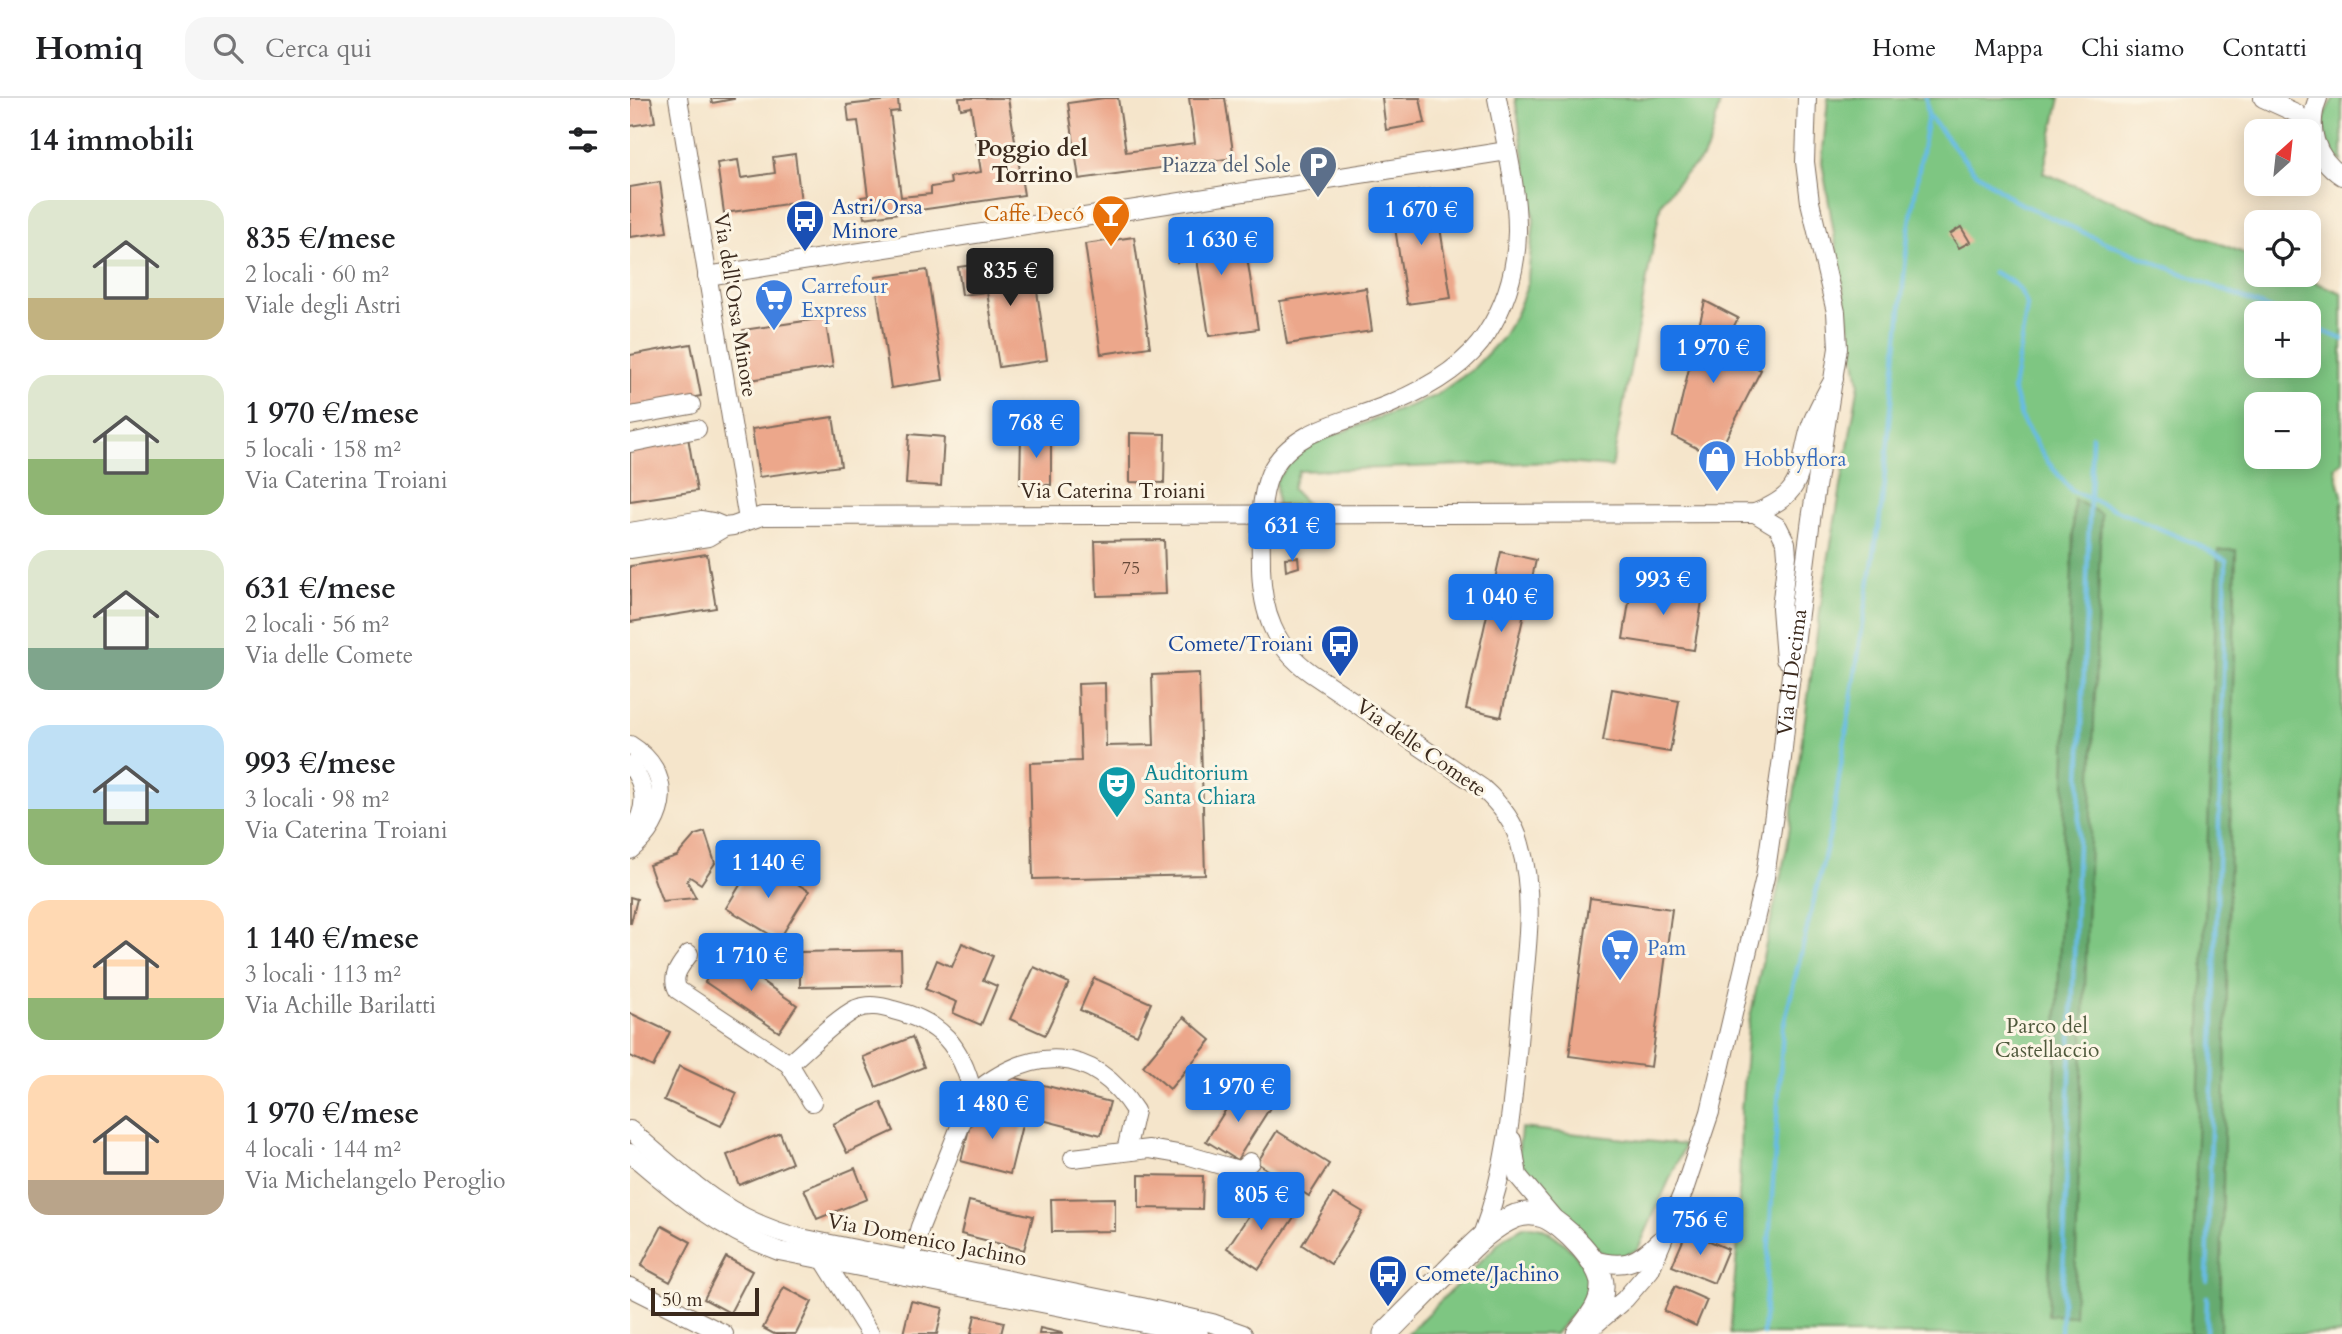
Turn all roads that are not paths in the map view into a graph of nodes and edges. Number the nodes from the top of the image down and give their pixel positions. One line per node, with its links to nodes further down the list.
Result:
1 (678, 98): 11 (street, Via dell'Orsa Minore)
2 (1497, 98): 8 (street, Via delle Comete)
3 (1807, 98): 12 (street, Via di Decima)
4 (2263, 98): 6 (street)
5 (2318, 98): 7 (street)
6 (2303, 119)
7 (2313, 119)
8 (1507, 151): 11 (street); 18 (street, Via delle Comete)
9 (2321, 156): 10 (street)
10 (2342, 176)
11 (707, 276): 19 (street, Via dell'Orsa Minore)
12 (1834, 379): 17 (street, Via Caterina Troiani); 23 (street, Via di Decima)
13 (691, 405): 14 (street)
14 (630, 416)
15 (697, 429): 16 (street)
16 (630, 443)
17 (1755, 513): 18 (street, Via Caterina Troiani); 23 (street)
18 (1262, 516): 19 (street, Via Caterina Troiani); 33 (street, Via delle Comete)
19 (748, 520): 20 (street, Via Caterina Troiani)
20 (724, 527): 21 (street, Via Caterina Troiani); 22 (street, Via Caterina Troiani)
21 (630, 533)
22 (630, 549)
23 (1787, 699): 40 (street, Via di Decima)
24 (630, 745): 27 (street)
25 (630, 765): 26 (street)
26 (630, 833)
27 (630, 850)
28 (689, 954): 29 (street)
29 (789, 1064): 30 (street); 31 (street)
30 (973, 1094): 34 (street); 44 (street)
31 (812, 1102)
32 (630, 1130): 41 (street, Via Domenico Jachino)
33 (1510, 1133): 38 (street, Via delle Comete); 39 (street, Via delle Comete)
34 (1126, 1151): 36 (street); 37 (street)
35 (630, 1153): 43 (street, Via Domenico Jachino)
36 (1073, 1158)
37 (1250, 1162)
38 (1561, 1227): 39 (main road); 42 (main road)
39 (1481, 1238): 50 (main road, Via delle Comete)
40 (1662, 1238): 42 (street, Via di Decima); 52 (street, Via di Decima)
41 (818, 1241): 43 (street); 44 (street, Via Domenico Jachino)
42 (1591, 1259): 51 (main road)
43 (825, 1262): 44 (street, Via Domenico Jachino); 47 (street, Via Domenico Jachino)
44 (908, 1267): 48 (street, Via Domenico Jachino); 49 (street, Via Domenico Jachino)
45 (630, 1287): 46 (street)
46 (724, 1334)
47 (870, 1334)
48 (1199, 1334)
49 (1243, 1334)
50 (1385, 1334)
51 (1578, 1334)
52 (1584, 1334)

